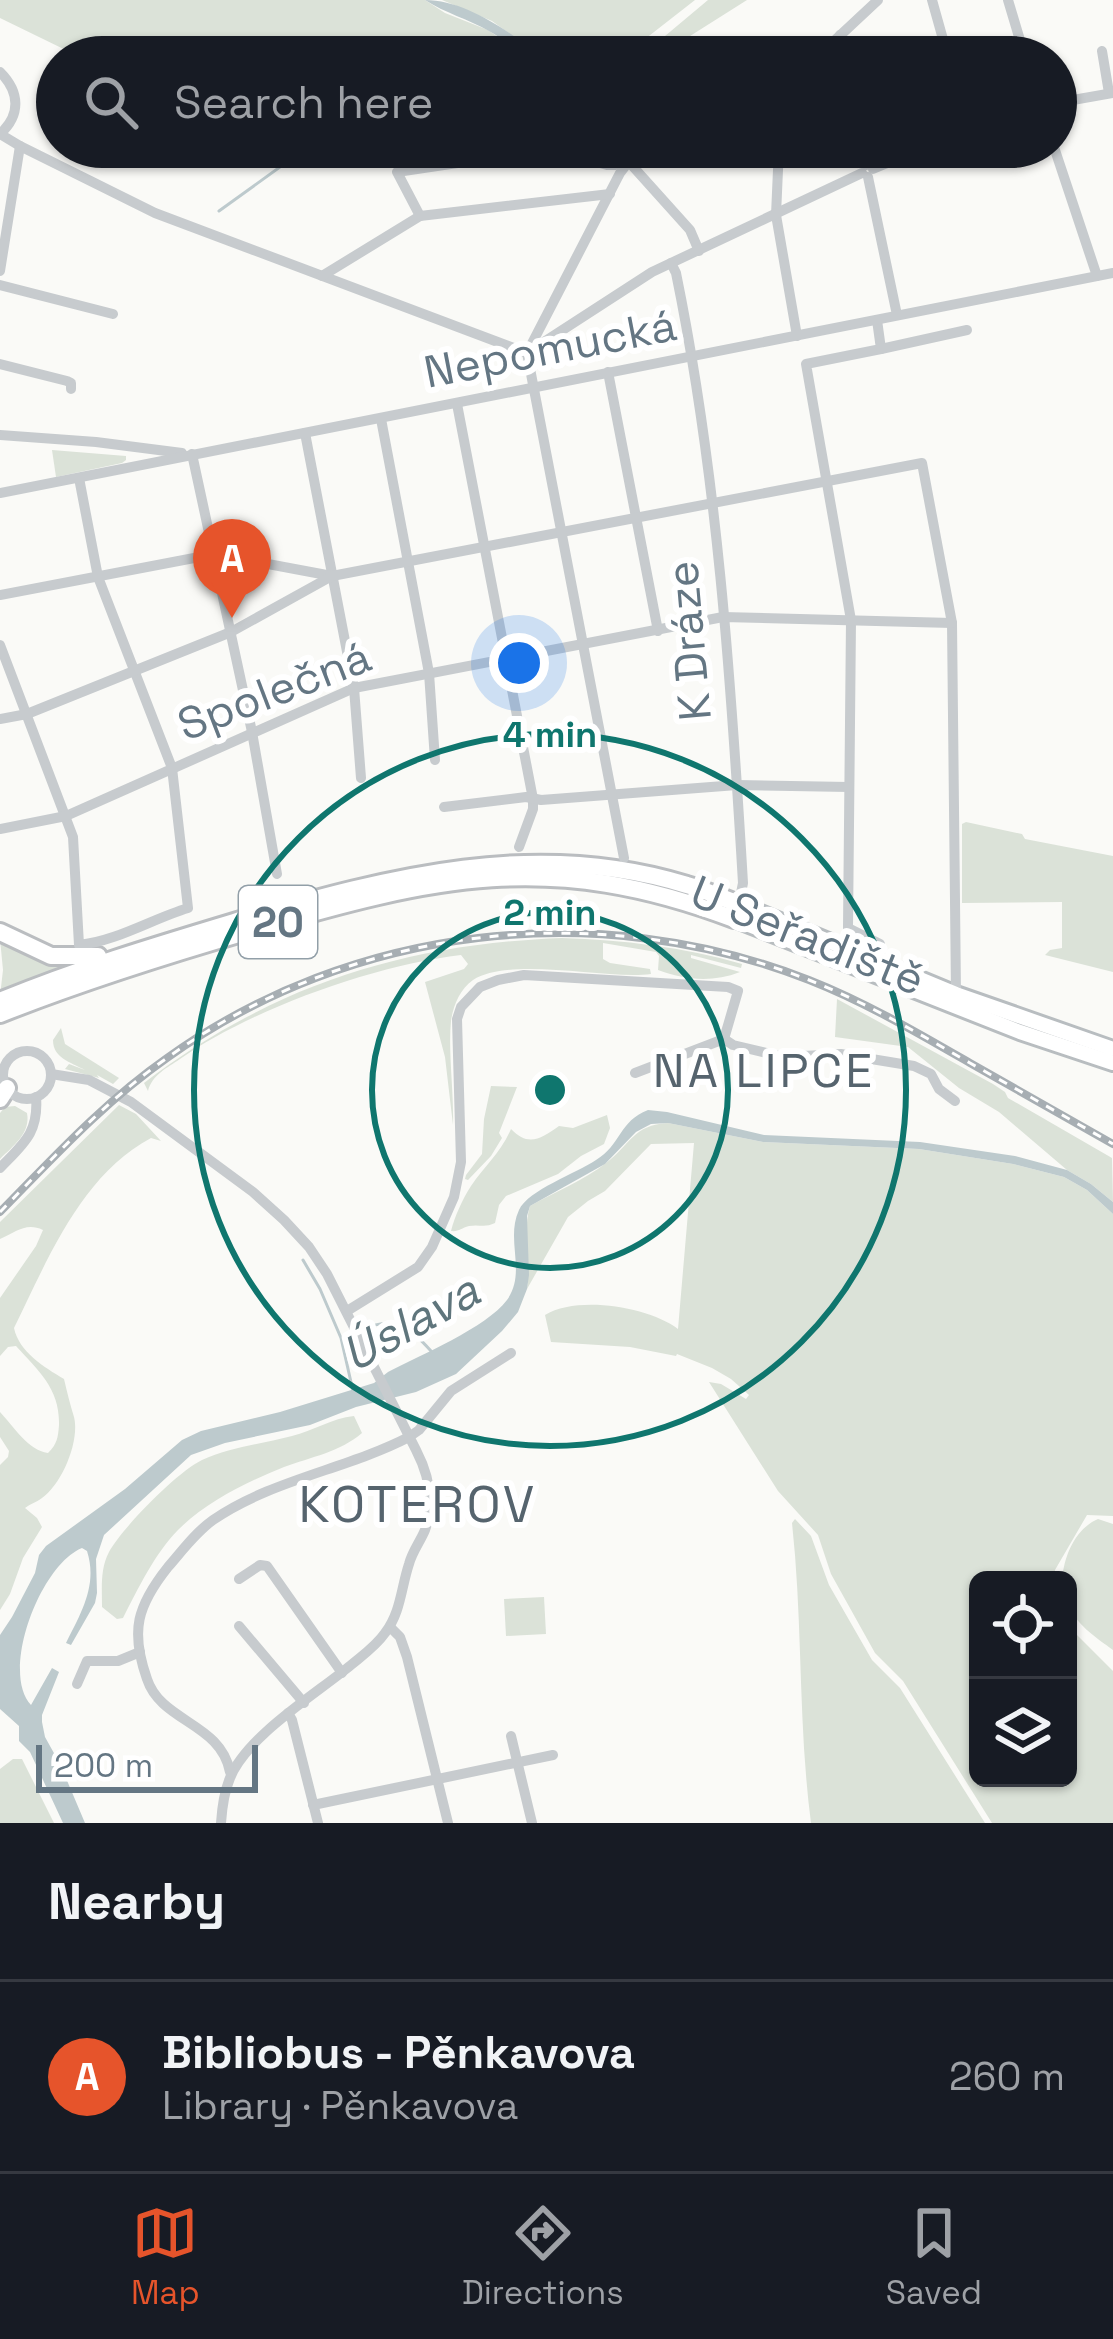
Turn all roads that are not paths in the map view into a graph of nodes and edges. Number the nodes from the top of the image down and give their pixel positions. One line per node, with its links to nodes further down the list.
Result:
1 (878, 0): 4 (street)
2 (932, 0): 5 (street)
3 (1008, 0): 6 (street)
4 (840, 35)
5 (942, 36)
6 (1018, 36)
7 (1102, 51): 9 (street)
8 (0, 72): 11 (street)
9 (1111, 93): 10 (street)
10 (1077, 100)
11 (0, 134): 12 (street)
12 (20, 146): 13 (street); 28 (street)
13 (36, 154)
14 (64, 168): 30 (street)
15 (424, 168): 25 (street)
16 (624, 168): 23 (street)
17 (635, 168): 26 (street)
18 (778, 168): 24 (street)
19 (866, 168): 22 (street)
20 (874, 168): 22 (street)
21 (1061, 168): 31 (street)
22 (867, 171): 24 (street); 34 (street)
23 (610, 194): 25 (street); 39 (street)
24 (776, 215): 26 (street); 37 (street)
25 (420, 216): 30 (street)
26 (699, 251): 27 (street)
27 (671, 263): 39 (street); 40 (street, K Dráze)
28 (0, 271)
29 (1113, 273): 31 (street, Nepomucká)
30 (322, 276): 39 (street)
31 (1097, 276): 34 (street, Nepomucká)
32 (0, 285): 33 (street)
33 (113, 314)
34 (898, 315): 35 (street, Nepomucká)
35 (877, 320): 37 (street, Nepomucká); 38 (street)
36 (967, 330): 38 (street)
37 (797, 336): 40 (street, Nepomucká)
38 (881, 349): 51 (street)
39 (527, 353): 43 (street)
40 (693, 356): 42 (street, Nepomucká); 53 (street, K Dráze)
41 (0, 364): 44 (street)
42 (608, 372): 43 (street, Nepomucká); 54 (street)
43 (532, 386): 45 (street, Nepomucká); 55 (street)
44 (71, 389)
45 (457, 404): 46 (street, Nepomucká); 56 (street)
46 (381, 418): 47 (street, Nepomucká); 58 (street)
47 (305, 433): 49 (street, Nepomucká); 59 (street)
48 (0, 435): 49 (street)
49 (192, 454): 50 (street, Nepomucká); 57 (street)
50 (79, 478): 52 (street, Nepomucká); 60 (street)
51 (827, 480): 53 (street); 63 (street); 64 (street)
52 (0, 493)
53 (711, 502): 54 (street); 62 (street, K Dráze)
54 (636, 518): 55 (street); 65 (street)
55 (561, 533): 56 (street); 67 (street)
56 (484, 547): 58 (street); 69 (street)
57 (214, 554): 59 (street); 60 (street); 66 (street)
58 (409, 561): 59 (street); 71 (street)
59 (332, 576): 66 (street); 72 (street)
60 (98, 577): 61 (street); 70 (street)
61 (0, 596)
62 (723, 617): 63 (street, Společná); 65 (street, Společná); 79 (street, K Dráze)
63 (851, 620): 64 (street, Společná); 80 (street)
64 (952, 622): 94 (street)
65 (658, 631): 67 (street, Společná)
66 (231, 632): 70 (street); 75 (street)
67 (582, 644): 69 (street, Společná); 81 (street)
68 (0, 645): 73 (street)
69 (505, 660): 71 (street, Společná); 82 (street)
70 (134, 673): 73 (street); 77 (street)
71 (429, 673): 72 (street, Společná); 76 (street)
72 (354, 688): 75 (street, Společná); 78 (street)
73 (27, 714): 74 (street); 84 (street)
74 (0, 719)
75 (252, 732): 77 (street, Společná); 88 (street)
76 (435, 760)
77 (172, 768): 84 (street, Společná); 84 (street)
78 (361, 778)
79 (737, 785): 80 (street); 81 (street); 90 (street, K Dráze)
80 (849, 787): 92 (street)
81 (611, 794): 82 (street); 87 (street)
82 (533, 799): 83 (street); 86 (street)
83 (444, 806)
84 (66, 816): 85 (street, Společná)
85 (0, 829)
86 (519, 847)
87 (624, 858)
88 (277, 874)
89 (424, 879): 90 (highway, U Seřadiště / 20); 93 (highway, 20); 96 (highway, 20)
90 (736, 912): 94 (main road, U Seřadiště / 20); 100 (main road, U Seřadiště / 20)
91 (0, 932): 93 (highway)
92 (880, 944)
93 (128, 953): 95 (highway, 20)
94 (956, 994): 98 (main road, U Seřadiště / 20)
95 (0, 1001)
96 (0, 1014)
97 (724, 1039): 101 (street); 105 (street); 107 (street)
98 (1113, 1049)
99 (7, 1053): 102 (street); 103 (street)
100 (1113, 1063)
101 (635, 1073)
102 (51, 1074): 104 (street); 107 (street)
103 (3, 1094): 104 (street)
104 (36, 1097): 106 (street)
105 (955, 1101)
106 (0, 1168)
107 (346, 1311): 109 (street)
108 (511, 1353): 109 (street)
109 (410, 1437): 112 (street); 113 (street)
110 (239, 1579): 114 (street)
111 (239, 1626): 116 (street)
112 (390, 1627): 114 (street); 124 (street)
113 (140, 1652): 115 (street); 119 (street)
114 (342, 1672): 116 (street)
115 (77, 1684)
116 (304, 1703): 117 (street)
117 (288, 1713): 120 (street); 125 (street)
118 (511, 1736): 122 (street)
119 (221, 1746): 120 (street); 123 (street)
120 (247, 1750): 123 (street)
121 (553, 1755): 122 (street)
122 (518, 1763): 124 (street); 129 (street)
123 (231, 1774): 126 (street)
124 (439, 1780): 125 (street); 128 (street)
125 (314, 1805): 127 (street)
126 (220, 1822)
127 (318, 1823)
128 (448, 1823)
129 (532, 1823)

